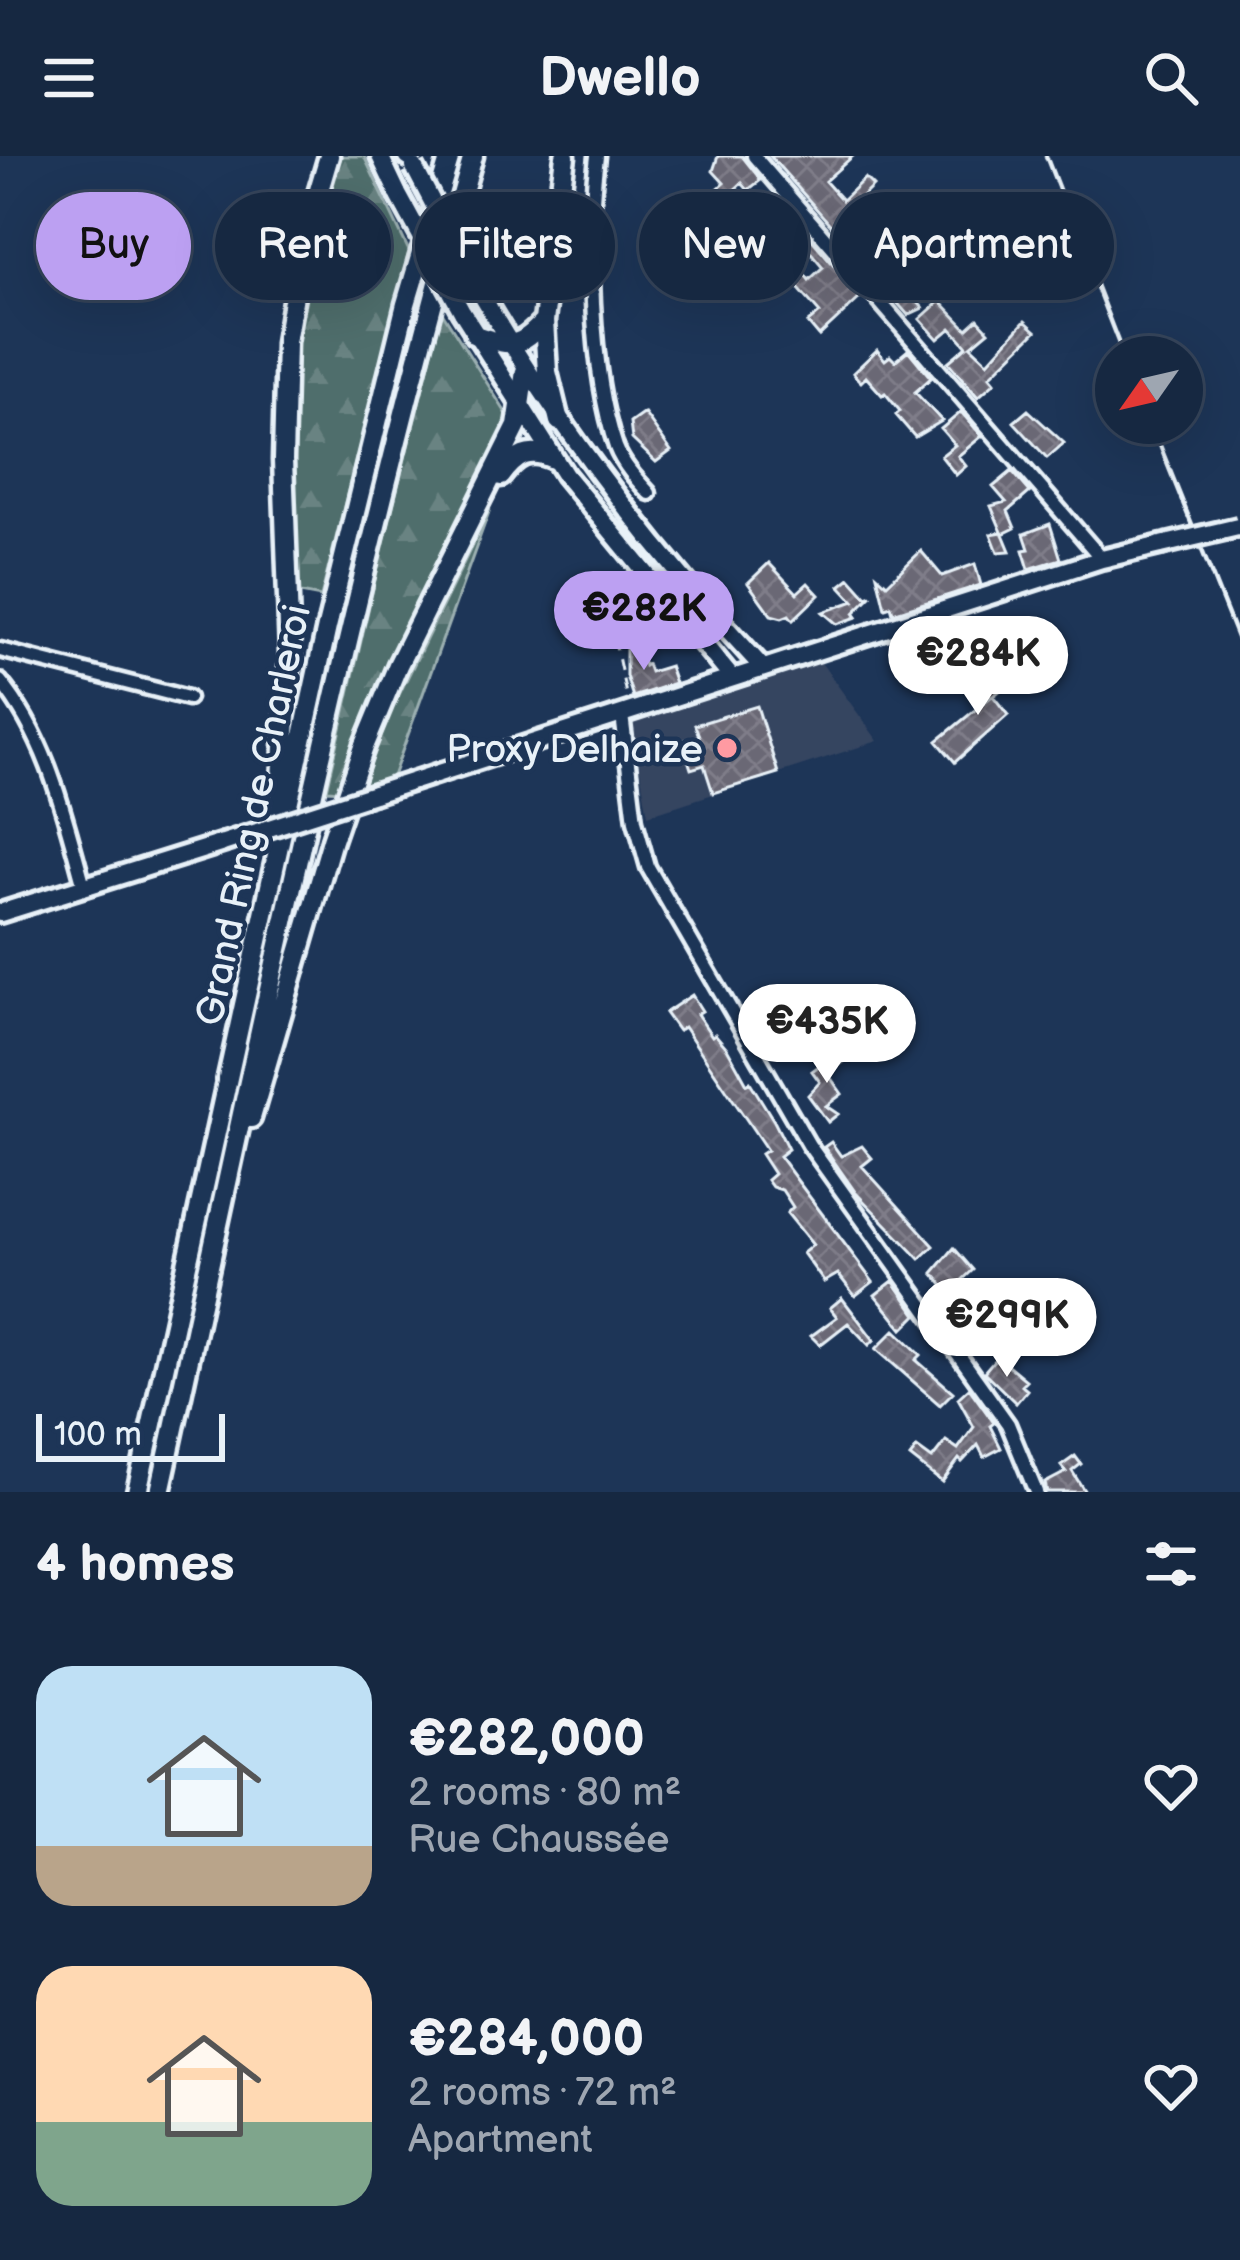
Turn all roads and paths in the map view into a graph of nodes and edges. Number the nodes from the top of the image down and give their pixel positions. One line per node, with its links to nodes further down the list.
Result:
1 (329, 156): 27 (highway)
2 (380, 156): 10 (main road, bridge)
3 (450, 156): 27 (highway, Grand Ring de Charleroi)
4 (473, 156): 30 (highway, Grand Ring de Charleroi)
5 (565, 156): 9 (highway)
6 (597, 156): 16 (street)
7 (754, 156): 19 (street)
8 (410, 159): 11 (main road, bridge)
9 (544, 320): 11 (highway); 14 (highway)
10 (475, 335): 11 (highway); 13 (main road)
11 (510, 344): 12 (main road)
12 (525, 371): 13 (highway); 14 (main road)
13 (521, 411): 15 (main road); 17 (highway)
14 (559, 422): 22 (main road)
15 (553, 458): 17 (highway); 23 (main road)
16 (649, 494)
17 (477, 509): 30 (highway)
18 (1239, 526): 19 (main road, bridge)
19 (1102, 559): 22 (main road)
20 (610, 618): 26 (path)
21 (0, 650): 25 (street)
22 (763, 668): 23 (main road)
23 (732, 679): 26 (main road)
24 (0, 681): 28 (street)
25 (188, 698)
26 (626, 713): 28 (main road, bridge); 33 (street)
27 (281, 839): 31 (highway, Grand Ring de Charleroi)
28 (84, 886): 29 (main road)
29 (0, 913)
30 (238, 1137): 32 (highway, Grand Ring de Charleroi)
31 (137, 1492)
32 (160, 1492)
33 (1036, 1492)

